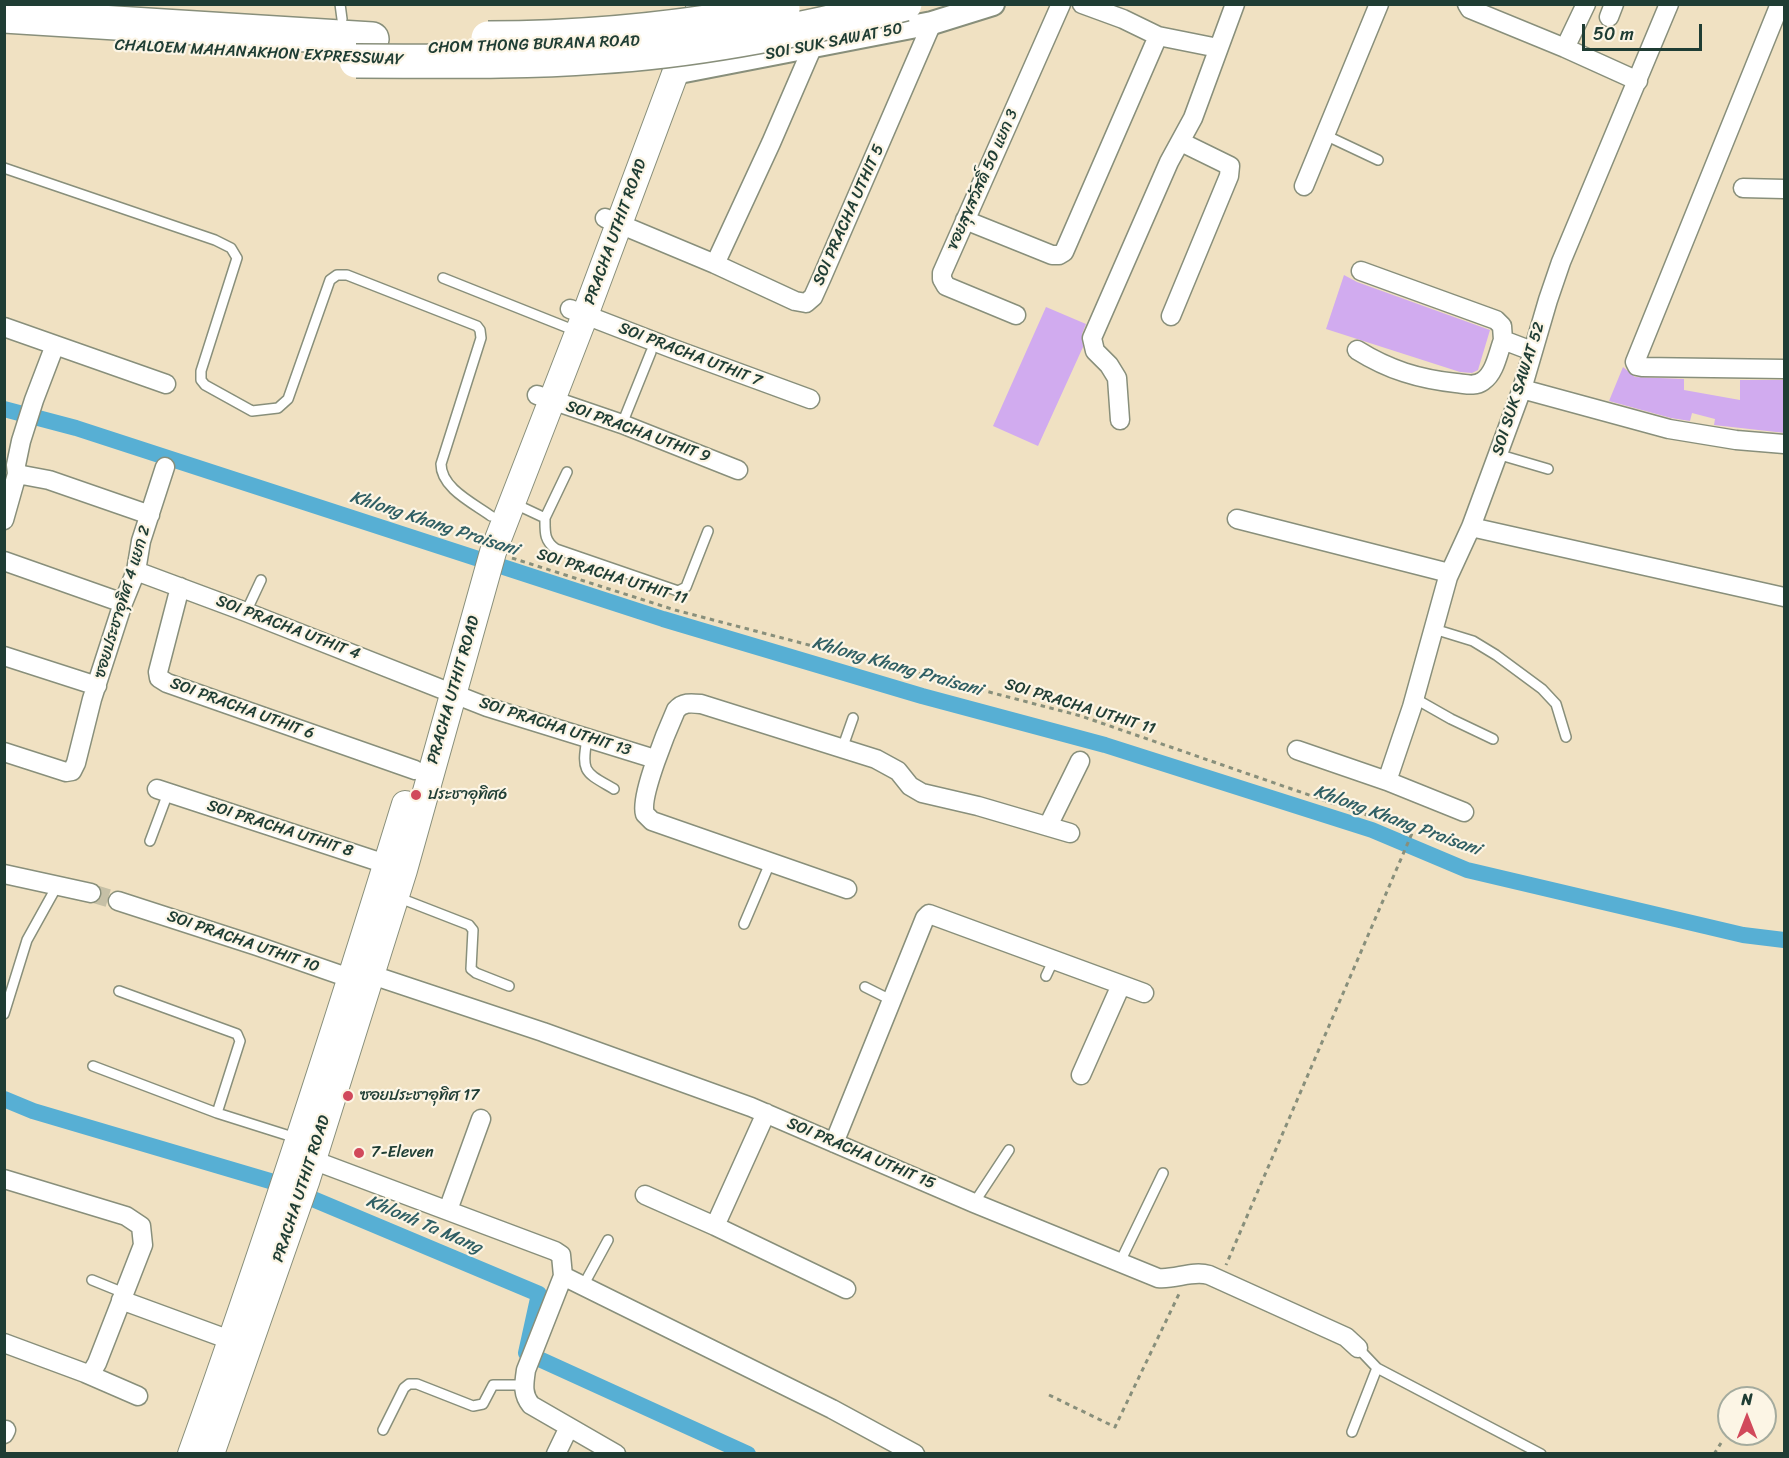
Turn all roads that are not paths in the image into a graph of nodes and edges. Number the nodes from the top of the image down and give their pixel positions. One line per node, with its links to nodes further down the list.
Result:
1 (340, 4): 16 (lane)
2 (682, 4): 21 (main road, PRACHA UTHIT ROAD)
3 (701, 4): 25 (main road, PRACHA UTHIT ROAD)
4 (807, 4): 15 (highway, CHALOEM MAHANAKHON EXPRESSWAY, bridge)
5 (905, 4): 20 (highway, CHALOEM MAHANAKHON EXPRESSWAY, bridge)
6 (993, 4): 17 (street, SOI SUK SAWAT 50)
7 (1061, 4): 34 (street, ฃอยสุขสวัสดิ์ 50 แยก 3)
8 (1082, 4): 19 (street)
9 (1235, 4): 23 (street)
10 (1379, 4): 27 (street)
11 (1467, 4): 24 (street)
12 (1586, 4): 24 (street)
13 (1669, 4): 26 (street, SOI SUK SAWAT 52)
14 (1780, 4): 48 (street)
15 (4, 16)
16 (342, 19)
17 (932, 23): 22 (street, SOI SUK SAWAT 50); 36 (street, SOI PRACHA UTHIT 5)
18 (4, 26): 21 (street, CHOM THONG BURANA ROAD)
19 (1158, 36): 23 (street); 34 (street)
20 (4, 39)
21 (669, 39): 35 (main road, PRACHA UTHIT ROAD)
22 (813, 46): 25 (street, SOI SUK SAWAT 50); 36 (street)
23 (1218, 48): 28 (street)
24 (1565, 48): 26 (street)
25 (674, 73): 35 (main road, PRACHA UTHIT ROAD)
26 (1638, 81): 46 (street, SOI SUK SAWAT 52)
27 (1325, 135): 29 (lane); 31 (street)
28 (1181, 142): 40 (street); 53 (street)
29 (1378, 160)
30 (4, 168): 63 (lane)
31 (1304, 186)
32 (1743, 188): 33 (street)
33 (1785, 189)
34 (966, 220): 39 (street, ฃอยสุขสวัสดิ์ 50 แยก 3)
35 (612, 221): 36 (street, SOI PRACHA UTHIT 5); 41 (main road, PRACHA UTHIT ROAD)
36 (715, 264)
37 (1361, 271): 43 (street)
38 (443, 278): 41 (lane)
39 (1016, 315)
40 (1171, 316)
41 (574, 321): 51 (main road, PRACHA UTHIT ROAD); 52 (street, SOI PRACHA UTHIT 7)
42 (4, 327): 44 (street)
43 (1503, 340): 45 (street); 46 (street)
44 (55, 345): 49 (street); 55 (street)
45 (1357, 350)
46 (1532, 351): 50 (street, SOI SUK SAWAT 52)
47 (651, 352): 54 (lane)
48 (1785, 369)
49 (166, 384)
50 (1522, 389): 56 (street); 57 (street, SOI SUK SAWAT 52)
51 (544, 398): 54 (street, SOI PRACHA UTHIT 9); 63 (main road, PRACHA UTHIT ROAD)
52 (810, 399)
53 (1120, 420)
54 (622, 424): 60 (street, SOI PRACHA UTHIT 9)
55 (13, 439): 62 (street)
56 (1785, 444)
57 (1497, 454): 59 (lane); 68 (street, SOI SUK SAWAT 52)
58 (165, 467): 64 (street, ซอยประชาอุทิศ 4 แยก 2)
59 (1548, 469)
60 (738, 470)
61 (567, 472): 65 (lane)
62 (17, 474): 64 (street); 67 (street)
63 (501, 509): 65 (lane); 81 (main road, PRACHA UTHIT ROAD)
64 (150, 515): 71 (street, ซอยประชาอุทิศ 4 แยก 2)
65 (545, 518): 69 (lane)
66 (1238, 519): 72 (street)
67 (4, 520)
68 (1471, 527): 72 (street, SOI SUK SAWAT 52); 75 (street)
69 (708, 531)
70 (4, 561): 76 (street)
71 (136, 571): 74 (street, SOI PRACHA UTHIT 4); 76 (street, ซอยประชาอุทิศ 4 แยก 2)
72 (1449, 573): 78 (street, SOI SUK SAWAT 52)
73 (261, 580): 77 (lane)
74 (180, 587): 77 (street, SOI PRACHA UTHIT 4); 92 (street, SOI PRACHA UTHIT 6)
75 (1785, 597)
76 (123, 603): 80 (street, ซอยประชาอุทิศ 4 แยก 2)
77 (246, 612): 81 (street, SOI PRACHA UTHIT 4)
78 (1434, 629): 82 (street, SOI SUK SAWAT 52); 84 (lane)
79 (4, 656): 80 (street)
80 (97, 686): 89 (street, ซอยประชาอุทิศ 4 แยก 2)
81 (446, 691): 85 (street, SOI PRACHA UTHIT 13); 92 (main road, PRACHA UTHIT ROAD); 101 (main road, PRACHA UTHIT ROAD)
82 (1414, 698): 86 (lane); 93 (street, SOI SUK SAWAT 52)
83 (853, 718): 87 (lane)
84 (1566, 736)
85 (587, 739): 90 (street, SOI PRACHA UTHIT 13); 94 (lane)
86 (1492, 739)
87 (842, 749): 90 (street); 97 (street)
88 (1297, 750): 93 (street)
89 (4, 752)
90 (656, 759): 100 (street)
91 (1080, 761): 97 (street)
92 (415, 770): 101 (main road, PRACHA UTHIT ROAD)
93 (1387, 781): 96 (street)
94 (614, 789)
95 (163, 791): 99 (lane); 101 (street, SOI PRACHA UTHIT 8)
96 (1464, 812)
97 (1048, 826): 98 (street)
98 (1070, 833)
99 (150, 841)
100 (770, 863): 104 (street); 108 (lane)
101 (395, 867): 106 (main road, PRACHA UTHIT ROAD); 109 (main road, PRACHA UTHIT ROAD)
102 (4, 874): 103 (street)
103 (57, 886): 105 (street); 116 (lane)
104 (847, 889)
105 (91, 893)
106 (395, 896): 109 (main road, PRACHA UTHIT ROAD); 111 (lane)
107 (118, 901): 109 (street, SOI PRACHA UTHIT 10)
108 (744, 924)
109 (360, 977): 120 (street, SOI PRACHA UTHIT 15); 124 (main road, PRACHA UTHIT ROAD)
110 (1121, 985): 114 (street); 115 (street); 118 (street)
111 (509, 986)
112 (865, 987): 115 (lane)
113 (119, 992): 119 (lane)
114 (1144, 993)
115 (891, 1000): 122 (street)
116 (4, 1014)
117 (93, 1066): 119 (lane)
118 (1081, 1075)
119 (217, 1113): 124 (lane)
120 (766, 1113): 122 (street, SOI PRACHA UTHIT 15); 130 (street)
121 (482, 1119): 129 (street)
122 (834, 1143): 128 (street, SOI PRACHA UTHIT 15)
123 (1008, 1150): 128 (lane)
124 (300, 1162): 129 (street); 139 (main road, PRACHA UTHIT ROAD)
125 (1163, 1173): 132 (lane)
126 (4, 1179): 137 (street)
127 (645, 1195): 130 (street)
128 (974, 1203): 132 (street, SOI PRACHA UTHIT 15)
129 (448, 1210): 133 (street)
130 (715, 1226): 136 (street)
131 (608, 1240): 135 (lane)
132 (1120, 1262): 140 (street, SOI PRACHA UTHIT 15)
133 (563, 1276): 135 (street); 143 (street)
134 (92, 1280): 137 (lane)
135 (584, 1286): 152 (street)
136 (846, 1289)
137 (123, 1296): 139 (street); 142 (street)
138 (4, 1343): 142 (street)
139 (240, 1343): 148 (main road, PRACHA UTHIT ROAD); 149 (main road, PRACHA UTHIT ROAD)
140 (1359, 1348): 141 (lane)
141 (1377, 1368): 147 (lane); 153 (lane)
142 (90, 1376): 144 (street)
143 (525, 1378): 145 (street); 146 (lane)
144 (138, 1396)
145 (569, 1427): 150 (street); 151 (street)
146 (383, 1430)
147 (1352, 1432)
148 (191, 1454)
149 (211, 1454)
150 (556, 1454)
151 (616, 1454)
152 (915, 1454)
153 (1540, 1454)

